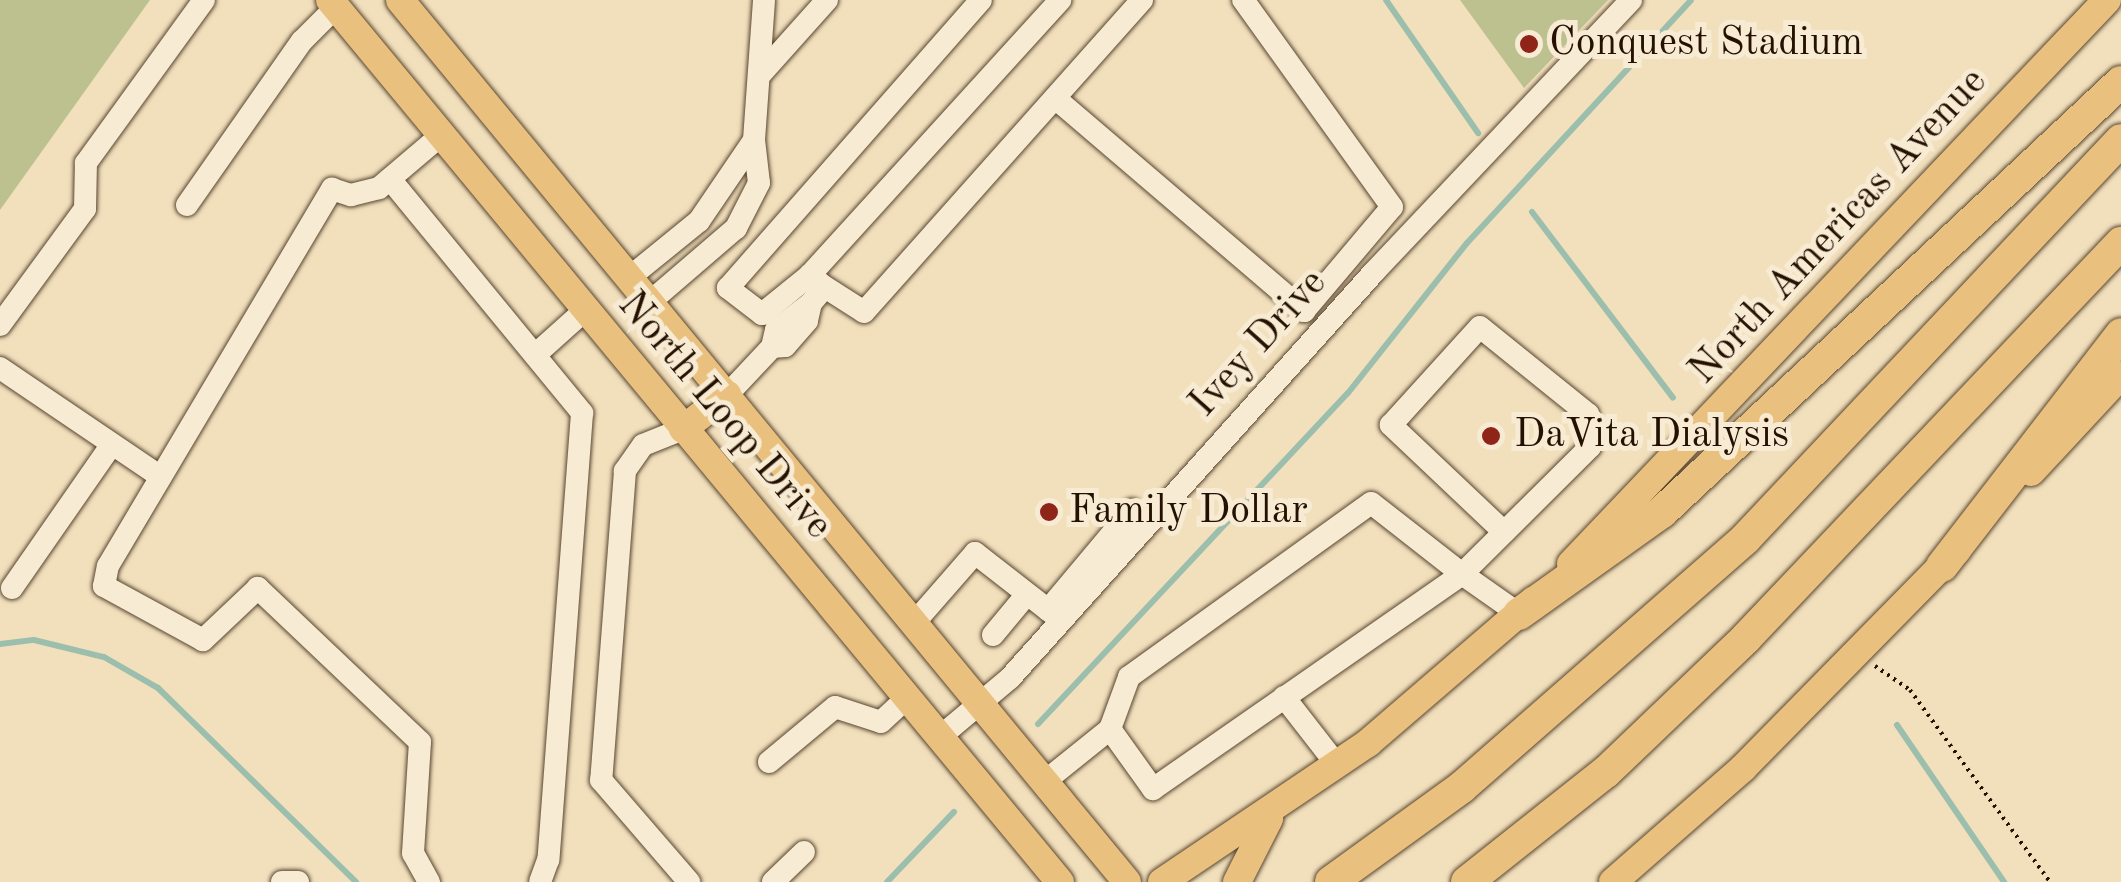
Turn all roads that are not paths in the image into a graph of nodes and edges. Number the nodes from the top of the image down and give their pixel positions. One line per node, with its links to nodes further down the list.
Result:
1 (204, 0): 25 (street)
2 (400, 0): 21 (main road, North Loop Drive)
3 (764, 0): 12 (street)
4 (826, 0): 12 (street)
5 (981, 0): 22 (street)
6 (1060, 0): 22 (street)
7 (1142, 0): 14 (street)
8 (1243, 0): 14 (street)
9 (1630, 0): 40 (street, Ivey Drive)
10 (2107, 0): 39 (main road, North Americas Avenue)
11 (337, 2): 15 (main road, North Loop Drive); 19 (street)
12 (759, 76): 16 (street)
13 (2121, 82): 39 (highway)
14 (1055, 98): 22 (street)
15 (440, 136): 18 (street); 24 (main road, North Loop Drive)
16 (754, 140): 21 (street); 23 (street)
17 (2121, 140): 63 (highway)
18 (390, 179): 27 (street); 33 (street)
19 (187, 205)
20 (2121, 243): 64 (highway)
21 (630, 278): 23 (main road, North Loop Drive)
22 (815, 288): 30 (street)
23 (650, 302): 30 (main road, North Loop Drive)
24 (583, 312): 27 (street); 31 (main road, North Loop Drive)
25 (0, 325)
26 (2121, 334): 35 (highway)
27 (536, 355): 56 (street)
28 (0, 368): 32 (street)
29 (2121, 375): 35 (main road)
30 (727, 395): 31 (main road); 41 (main road, North Loop Drive)
31 (683, 429): 43 (main road, North Loop Drive); 57 (street)
32 (112, 444): 33 (street); 37 (street)
33 (161, 478): 55 (street)
34 (1504, 532): 34 (street); 36 (street)
35 (1942, 566): 65 (main road)
36 (1462, 574): 39 (street); 44 (street); 46 (street)
37 (12, 588)
38 (1027, 594): 40 (street); 41 (street); 42 (street)
39 (1519, 614): 49 (main road, North Americas Avenue)
40 (1055, 615): 45 (street, Ivey Drive)
41 (914, 623): 45 (main road, North Loop Drive)
42 (993, 636)
43 (908, 697): 47 (main road, North Loop Drive); 48 (street)
44 (1284, 698): 46 (street); 49 (street)
45 (980, 704): 47 (street, Ivey Drive); 50 (main road, North Loop Drive)
46 (1110, 729): 50 (street)
47 (941, 736): 59 (main road, North Loop Drive)
48 (769, 762)
49 (1337, 765): 51 (main road, North Americas Avenue)
50 (1044, 782): 60 (main road, North Loop Drive)
51 (1276, 810): 61 (main road, North Americas Avenue); 62 (main road)
52 (804, 852): 58 (street)
53 (282, 882): 54 (street)
54 (298, 882)
55 (429, 882)
56 (540, 882)
57 (688, 882)
58 (773, 882)
59 (1060, 882)
60 (1127, 882)
61 (1162, 882)
62 (1237, 882)
63 (1330, 882)
64 (1467, 882)
65 (1613, 882)

